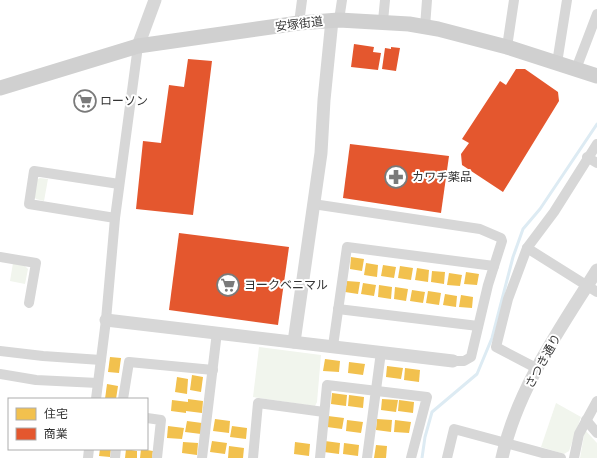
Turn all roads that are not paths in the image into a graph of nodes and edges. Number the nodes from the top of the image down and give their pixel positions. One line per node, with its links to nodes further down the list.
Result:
1 (155, 0): 13 (street)
2 (302, 0): 11 (street)
3 (342, 0): 9 (street)
4 (385, 0): 10 (street)
5 (427, 0): 12 (street)
6 (514, 0): 14 (street)
7 (567, 0): 15 (street)
8 (597, 14): 16 (street)
9 (335, 20): 10 (main road, 安塚街道); 11 (main road, 安塚街道); 23 (street)
10 (383, 22): 12 (main road, 安塚街道)
11 (298, 23): 13 (main road, 安塚街道)
12 (425, 27): 14 (main road, 安塚街道)
13 (138, 46): 18 (main road, 安塚街道); 22 (street)
14 (507, 47): 15 (main road, 安塚街道)
15 (557, 63): 16 (main road, 安塚街道)
16 (576, 69): 17 (main road, 安塚街道)
17 (597, 76)
18 (0, 88)
19 (597, 144): 20 (street)
20 (587, 157): 21 (street); 25 (street)
21 (597, 163)
22 (119, 184): 24 (street); 24 (street)
23 (313, 204): 27 (street); 35 (street)
24 (115, 218): 32 (street)
25 (527, 248): 29 (street); 41 (street)
26 (0, 257): 30 (street)
27 (494, 266): 31 (street); 33 (street)
28 (597, 270): 29 (street, さつき通り)
29 (592, 289): 41 (street, さつき通り)
30 (29, 303)
31 (338, 309): 33 (street); 36 (street)
32 (106, 320): 34 (street); 39 (street)
33 (478, 326): 40 (street)
34 (217, 332): 35 (street); 42 (street)
35 (294, 342): 36 (street)
36 (333, 346): 38 (street)
37 (0, 351): 39 (street)
38 (382, 352): 40 (street); 45 (street)
39 (101, 360): 44 (street)
40 (453, 361)
41 (538, 369): 53 (street, さつき通り)
42 (213, 370): 47 (street); 55 (street)
43 (0, 374): 44 (street)
44 (98, 383): 46 (street)
45 (376, 391): 49 (street); 58 (street); 59 (street)
46 (96, 398)
47 (123, 398)
48 (597, 401): 51 (street)
49 (324, 412): 56 (street); 57 (street)
50 (148, 418): 54 (street)
51 (586, 420): 52 (street); 63 (street)
52 (597, 433)
53 (505, 443): 60 (street); 61 (street, さつき通り); 62 (street)
54 (157, 458)
55 (202, 458)
56 (253, 458)
57 (320, 458)
58 (367, 458)
59 (411, 458)
60 (447, 458)
61 (502, 458)
62 (561, 458)
63 (574, 458)

